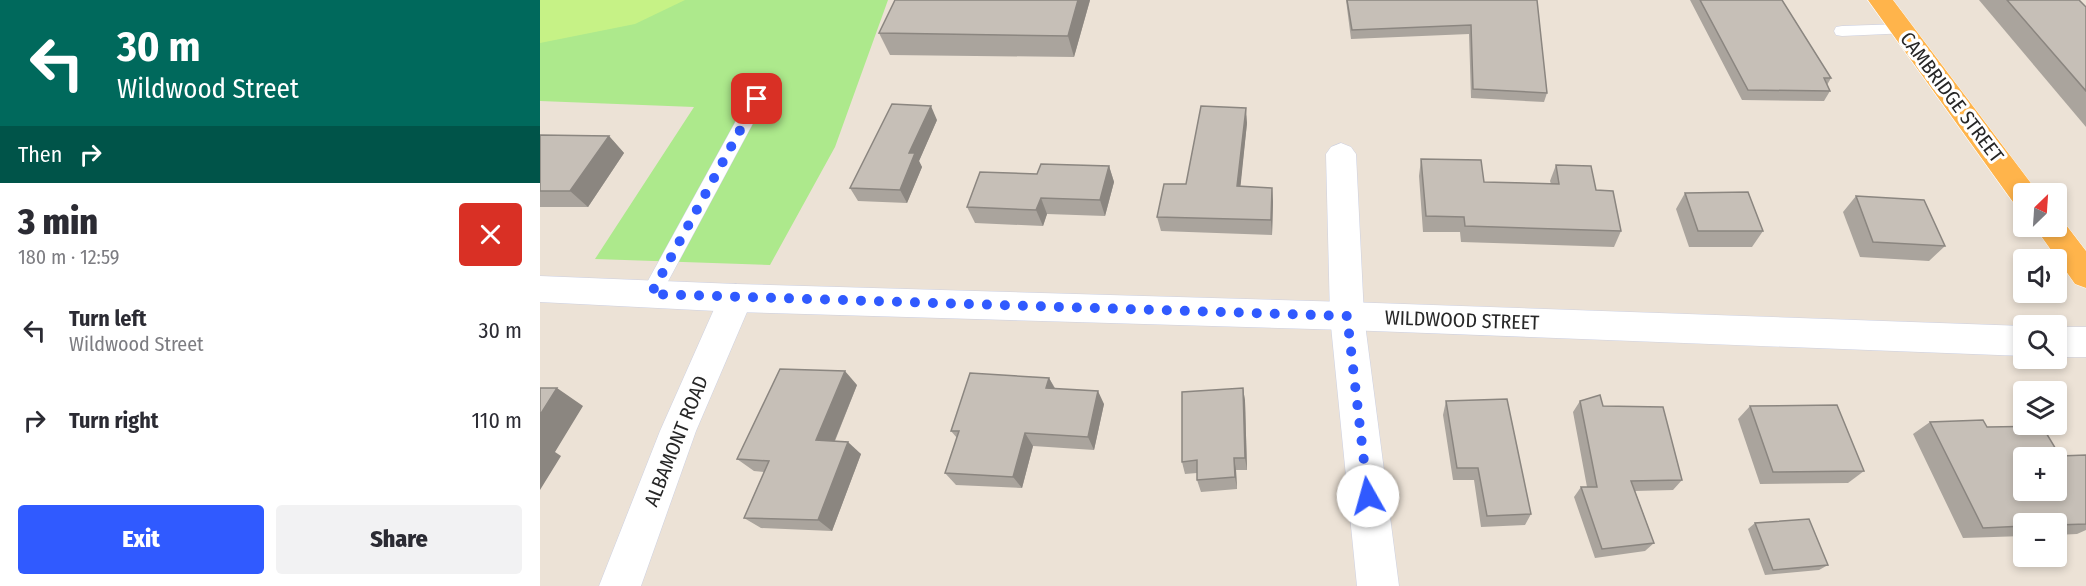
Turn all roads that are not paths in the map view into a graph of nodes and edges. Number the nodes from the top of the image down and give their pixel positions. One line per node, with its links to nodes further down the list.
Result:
1 (1880, 0): 2 (highway, CAMBRIDGE STREET)
2 (1902, 29): 3 (lane); 6 (highway, CAMBRIDGE STREET)
3 (1842, 31)
4 (757, 99): 10 (lane)
5 (1341, 154): 12 (street)
6 (2016, 183)
7 (2057, 237): 8 (highway)
8 (2086, 275)
9 (540, 289): 10 (street, WILDWOOD STREET)
10 (651, 294): 11 (street, WILDWOOD STREET)
11 (736, 298): 12 (street, WILDWOOD STREET); 16 (street, ALBAMONT ROAD)
12 (1347, 316): 13 (street, WILDWOOD STREET); 17 (street)
13 (2013, 341)
14 (2067, 342): 15 (street)
15 (2086, 342)
16 (620, 586)
17 (1378, 586)

